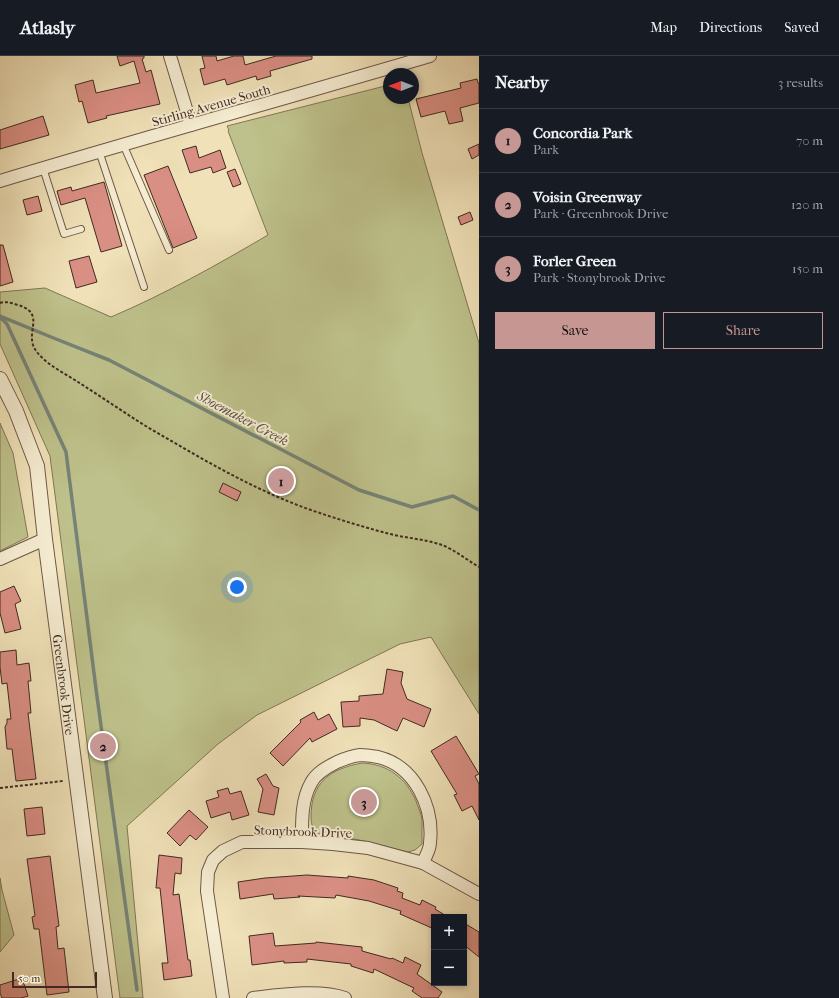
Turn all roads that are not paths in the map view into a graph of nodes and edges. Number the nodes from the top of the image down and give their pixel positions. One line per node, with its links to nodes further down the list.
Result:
1 (170, 56): 3 (street)
2 (430, 56): 3 (street, Stirling Avenue South)
3 (191, 125): 4 (street, Stirling Avenue South)
4 (123, 144): 5 (street, Stirling Avenue South); 9 (lane)
5 (99, 151): 6 (street, Stirling Avenue South); 10 (lane)
6 (43, 168): 7 (street, Stirling Avenue South); 8 (lane)
7 (0, 181)
8 (81, 229)
9 (169, 250)
10 (144, 287)
11 (0, 379): 12 (street, Greenbrook Drive)
12 (45, 539): 13 (street); 17 (street, Greenbrook Drive)
13 (0, 559)
14 (302, 842): 15 (street, Stonybrook Drive); 15 (street); 18 (street, Stonybrook Drive)
15 (423, 863): 16 (street, Stonybrook Drive)
16 (479, 894)
17 (104, 998)
18 (223, 998)
19 (253, 998): 20 (street)
20 (345, 998)

